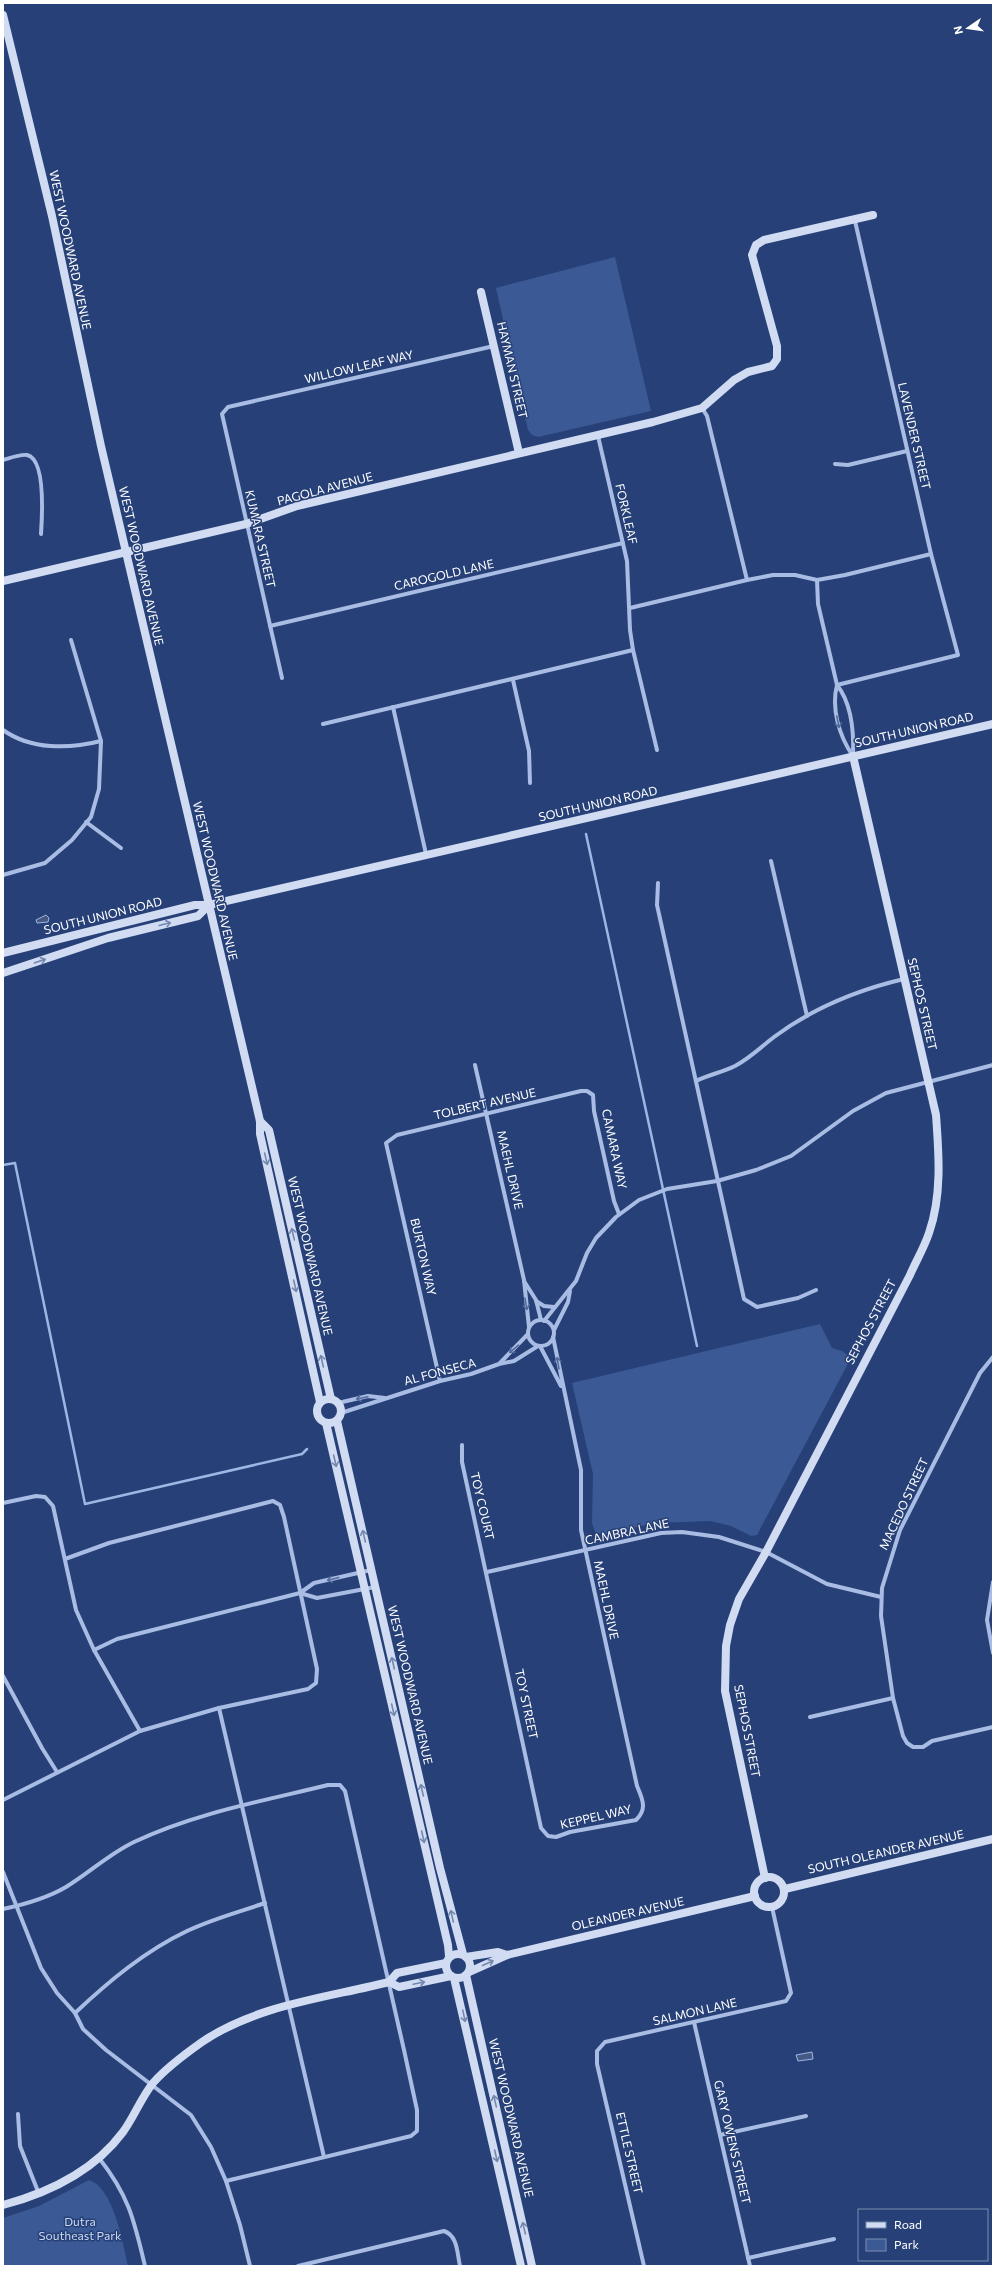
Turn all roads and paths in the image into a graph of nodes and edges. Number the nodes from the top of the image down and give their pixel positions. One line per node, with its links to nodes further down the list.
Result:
1 (3, 15): 16 (street, WEST WOODWARD AVENUE)
2 (873, 215): 3 (street)
3 (855, 221): 7 (street); 9 (street, LAVENDER STREET)
4 (481, 292): 5 (street, HAYMAN STREET)
5 (494, 346): 6 (street, WILLOW LEAF WAY); 10 (street, HAYMAN STREET)
6 (228, 407): 13 (street, KUMARA STREET)
7 (702, 408): 8 (street, PAGOLA AVENUE); 18 (street)
8 (598, 436): 10 (street, PAGOLA AVENUE); 15 (street, FORKLEAF)
9 (907, 451): 12 (street); 17 (street, LAVENDER STREET)
10 (519, 453): 13 (street, PAGOLA AVENUE)
11 (3, 460): 14 (street)
12 (835, 464)
13 (246, 524): 16 (street, PAGOLA AVENUE); 22 (street, KUMARA STREET)
14 (41, 534)
15 (623, 543): 21 (street, FORKLEAF); 22 (street, CAROGOLD LANE)
16 (126, 552): 20 (street, PAGOLA AVENUE); 42 (street, WEST WOODWARD AVENUE)
17 (931, 554): 19 (street); 27 (street, LAVENDER STREET)
18 (747, 580): 19 (street); 21 (street)
19 (817, 580): 27 (street)
20 (3, 581)
21 (630, 608): 24 (street, FORKLEAF)
22 (270, 626): 25 (street, KUMARA STREET)
23 (71, 640): 32 (street)
24 (633, 650): 26 (street); 33 (street, FORKLEAF)
25 (282, 678)
26 (513, 680): 28 (street); 35 (street)
27 (837, 685): 34 (street); 34 (street, one-way to 34)
28 (393, 707): 29 (street); 38 (street)
29 (323, 724)
30 (993, 724): 34 (street, SOUTH UNION ROAD)
31 (3, 730): 32 (street)
32 (101, 741): 36 (street)
33 (658, 750)
34 (853, 756): 38 (street, SOUTH UNION ROAD); 45 (street, SEPHOS STREET)
35 (530, 782)
36 (86, 822): 37 (street); 40 (street)
37 (121, 848)
38 (426, 854): 42 (street, SOUTH UNION ROAD)
39 (771, 861): 46 (street)
40 (3, 875)
41 (658, 883): 49 (street)
42 (209, 905): 43 (street, SOUTH UNION ROAD); 44 (street, SOUTH UNION ROAD, one-way to 42); 53 (street, WEST WOODWARD AVENUE)
43 (3, 953)
44 (3, 973)
45 (904, 979): 46 (street); 50 (street, SEPHOS STREET)
46 (807, 1016): 49 (street)
47 (475, 1065): 52 (street, MAEHL DRIVE)
48 (993, 1065): 50 (street)
49 (696, 1081): 55 (street)
50 (928, 1082): 55 (street); 79 (street, SEPHOS STREET)
51 (587, 1091): 52 (street, TOLBERT AVENUE); 56 (street, CAMARA WAY)
52 (486, 1113): 54 (street, TOLBERT AVENUE); 57 (street, MAEHL DRIVE)
53 (260, 1121): 72 (street, WEST WOODWARD AVENUE, one-way to 53); 73 (street, WEST WOODWARD AVENUE, one-way to 73)
54 (389, 1139): 69 (street, BURTON WAY)
55 (717, 1181): 56 (street); 59 (street)
56 (619, 1214): 58 (street)
57 (524, 1280): 60 (street, MAEHL DRIVE); 63 (street, MAEHL DRIVE, one-way to 63)
58 (570, 1290): 61 (street); 65 (street)
59 (816, 1290)
60 (536, 1300): 61 (street); 62 (street, MAEHL DRIVE)
61 (554, 1307): 62 (street)
62 (542, 1320): 63 (street); 65 (street)
63 (530, 1327): 64 (street)
64 (528, 1334): 66 (street); 68 (street, AL FONSECA, one-way to 68)
65 (553, 1334): 66 (street); 70 (street, MAEHL DRIVE, one-way to 65)
66 (539, 1346): 68 (street, AL FONSECA); 70 (street, MAEHL DRIVE)
67 (993, 1357): 88 (street, MACEDO STREET)
68 (500, 1364): 69 (street, AL FONSECA)
69 (440, 1381): 71 (street, AL FONSECA)
70 (563, 1390): 78 (street, MAEHL DRIVE)
71 (386, 1398): 72 (street, AL FONSECA, one-way to 72); 74 (street, AL FONSECA)
72 (335, 1401): 73 (street); 74 (street)
73 (320, 1402): 75 (street)
74 (339, 1417): 75 (street); 81 (street, WEST WOODWARD AVENUE, one-way to 74)
75 (326, 1423): 82 (street, WEST WOODWARD AVENUE, one-way to 82)
76 (462, 1445): 83 (street, TOY COURT)
77 (3, 1504): 80 (street)
78 (585, 1551): 79 (street, CAMBRA LANE); 83 (street, CAMBRA LANE); 102 (street, MAEHL DRIVE)
79 (766, 1552): 88 (street, CAMBRA LANE); 106 (street, SEPHOS STREET)
80 (65, 1559): 87 (street); 91 (street)
81 (371, 1570): 82 (street); 85 (street, WEST WOODWARD AVENUE)
82 (360, 1572): 86 (street, WEST WOODWARD AVENUE); 87 (street, one-way to 87)
83 (487, 1572): 103 (street, TOY STREET)
84 (993, 1582): 92 (street)
85 (375, 1587): 86 (street); 89 (street, WEST WOODWARD AVENUE)
86 (364, 1589): 87 (street); 90 (street, WEST WOODWARD AVENUE)
87 (300, 1593): 91 (street); 95 (street)
88 (881, 1596): 94 (street, MACEDO STREET)
89 (380, 1609): 90 (street); 113 (street, WEST WOODWARD AVENUE, one-way to 89)
90 (370, 1611): 115 (street, WEST WOODWARD AVENUE, one-way to 115)
91 (94, 1650): 98 (street)
92 (993, 1653)
93 (3, 1676): 99 (street)
94 (893, 1698): 96 (street); 97 (street, MACEDO STREET)
95 (219, 1708): 98 (street); 101 (street)
96 (810, 1717)
97 (993, 1727)
98 (140, 1731): 99 (street)
99 (57, 1772): 100 (street)
100 (3, 1800)
101 (242, 1805): 109 (street); 110 (street); 118 (street)
102 (642, 1812): 103 (street, KEPPEL WAY)
103 (551, 1837)
104 (993, 1839): 107 (street, SOUTH OLEANDER AVENUE)
105 (3, 1872): 110 (street)
106 (765, 1878): 107 (street); 108 (street)
107 (785, 1889): 111 (street)
108 (755, 1896): 111 (street); 114 (street, OLEANDER AVENUE)
109 (264, 1903): 119 (street); 120 (street)
110 (18, 1906): 112 (street); 120 (street)
111 (772, 1907): 121 (street, SALMON LANE)
112 (3, 1909)
113 (465, 1955): 114 (street, OLEANDER AVENUE); 115 (street); 116 (street)
114 (507, 1955): 116 (street, OLEANDER AVENUE, one-way to 114)
115 (447, 1960): 117 (street); 118 (street)
116 (467, 1974): 117 (street); 139 (street, WEST WOODWARD AVENUE, one-way to 116)
117 (453, 1977): 118 (street, one-way to 117); 138 (street, WEST WOODWARD AVENUE, one-way to 138)
118 (388, 1982): 119 (street); 127 (street)
119 (289, 2005): 123 (street); 127 (street)
120 (75, 2013): 123 (street)
121 (694, 2022): 122 (street, SALMON LANE); 126 (street, GARY OWENS STREET)
122 (599, 2046): 140 (street, ETTLE STREET)
123 (153, 2084): 128 (street); 129 (street)
124 (18, 2114): 130 (street)
125 (806, 2116): 126 (street)
126 (720, 2135): 133 (street, GARY OWENS STREET)
127 (324, 2157): 129 (street)
128 (99, 2158): 130 (street); 134 (street)
129 (226, 2181): 135 (street)
130 (39, 2194): 131 (street)
131 (3, 2205)
132 (834, 2239): 133 (street)
133 (748, 2258): 141 (street, GARY OWENS STREET)
134 (145, 2266)
135 (250, 2266)
136 (298, 2266): 137 (street)
137 (460, 2266)
138 (522, 2266)
139 (532, 2266)
140 (644, 2266)
141 (750, 2266)

